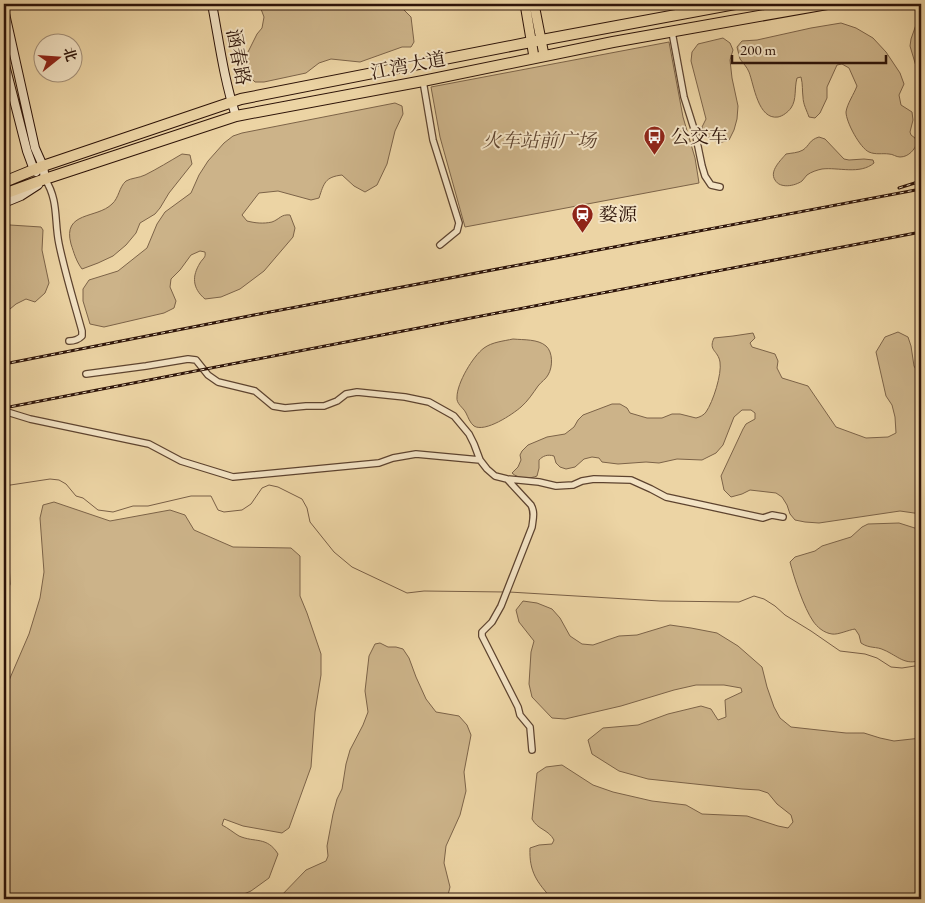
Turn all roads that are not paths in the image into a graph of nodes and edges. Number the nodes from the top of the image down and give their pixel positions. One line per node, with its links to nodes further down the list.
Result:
1 (212, 4): 12 (main road, 涵春路)
2 (525, 4): 8 (main road)
3 (534, 4): 8 (main road)
4 (734, 4): 8 (highway, 江湾大道)
5 (821, 4): 7 (highway, 江湾大道)
6 (4, 9): 14 (main road)
7 (672, 32): 9 (highway, 江湾大道); 17 (street)
8 (536, 41): 9 (main road); 12 (highway, 江湾大道)
9 (539, 56): 11 (highway, 江湾大道)
10 (4, 61): 14 (main road)
11 (423, 80): 13 (highway, 江湾大道); 20 (street)
12 (232, 102): 13 (main road, 涵春路); 14 (highway, 江湾大道)
13 (236, 116): 15 (highway, 江湾大道)
14 (38, 168): 15 (main road); 16 (highway, 江湾大道)
15 (45, 179): 18 (highway, 江湾大道); 19 (main road); 21 (street)
16 (4, 182)
17 (720, 187)
18 (4, 194)
19 (4, 203)
20 (440, 245)
21 (69, 341)
22 (86, 374): 24 (street)
23 (4, 411): 24 (street)
24 (480, 460): 25 (street)
25 (506, 479): 26 (street); 27 (street)
26 (783, 517)
27 (532, 750)

